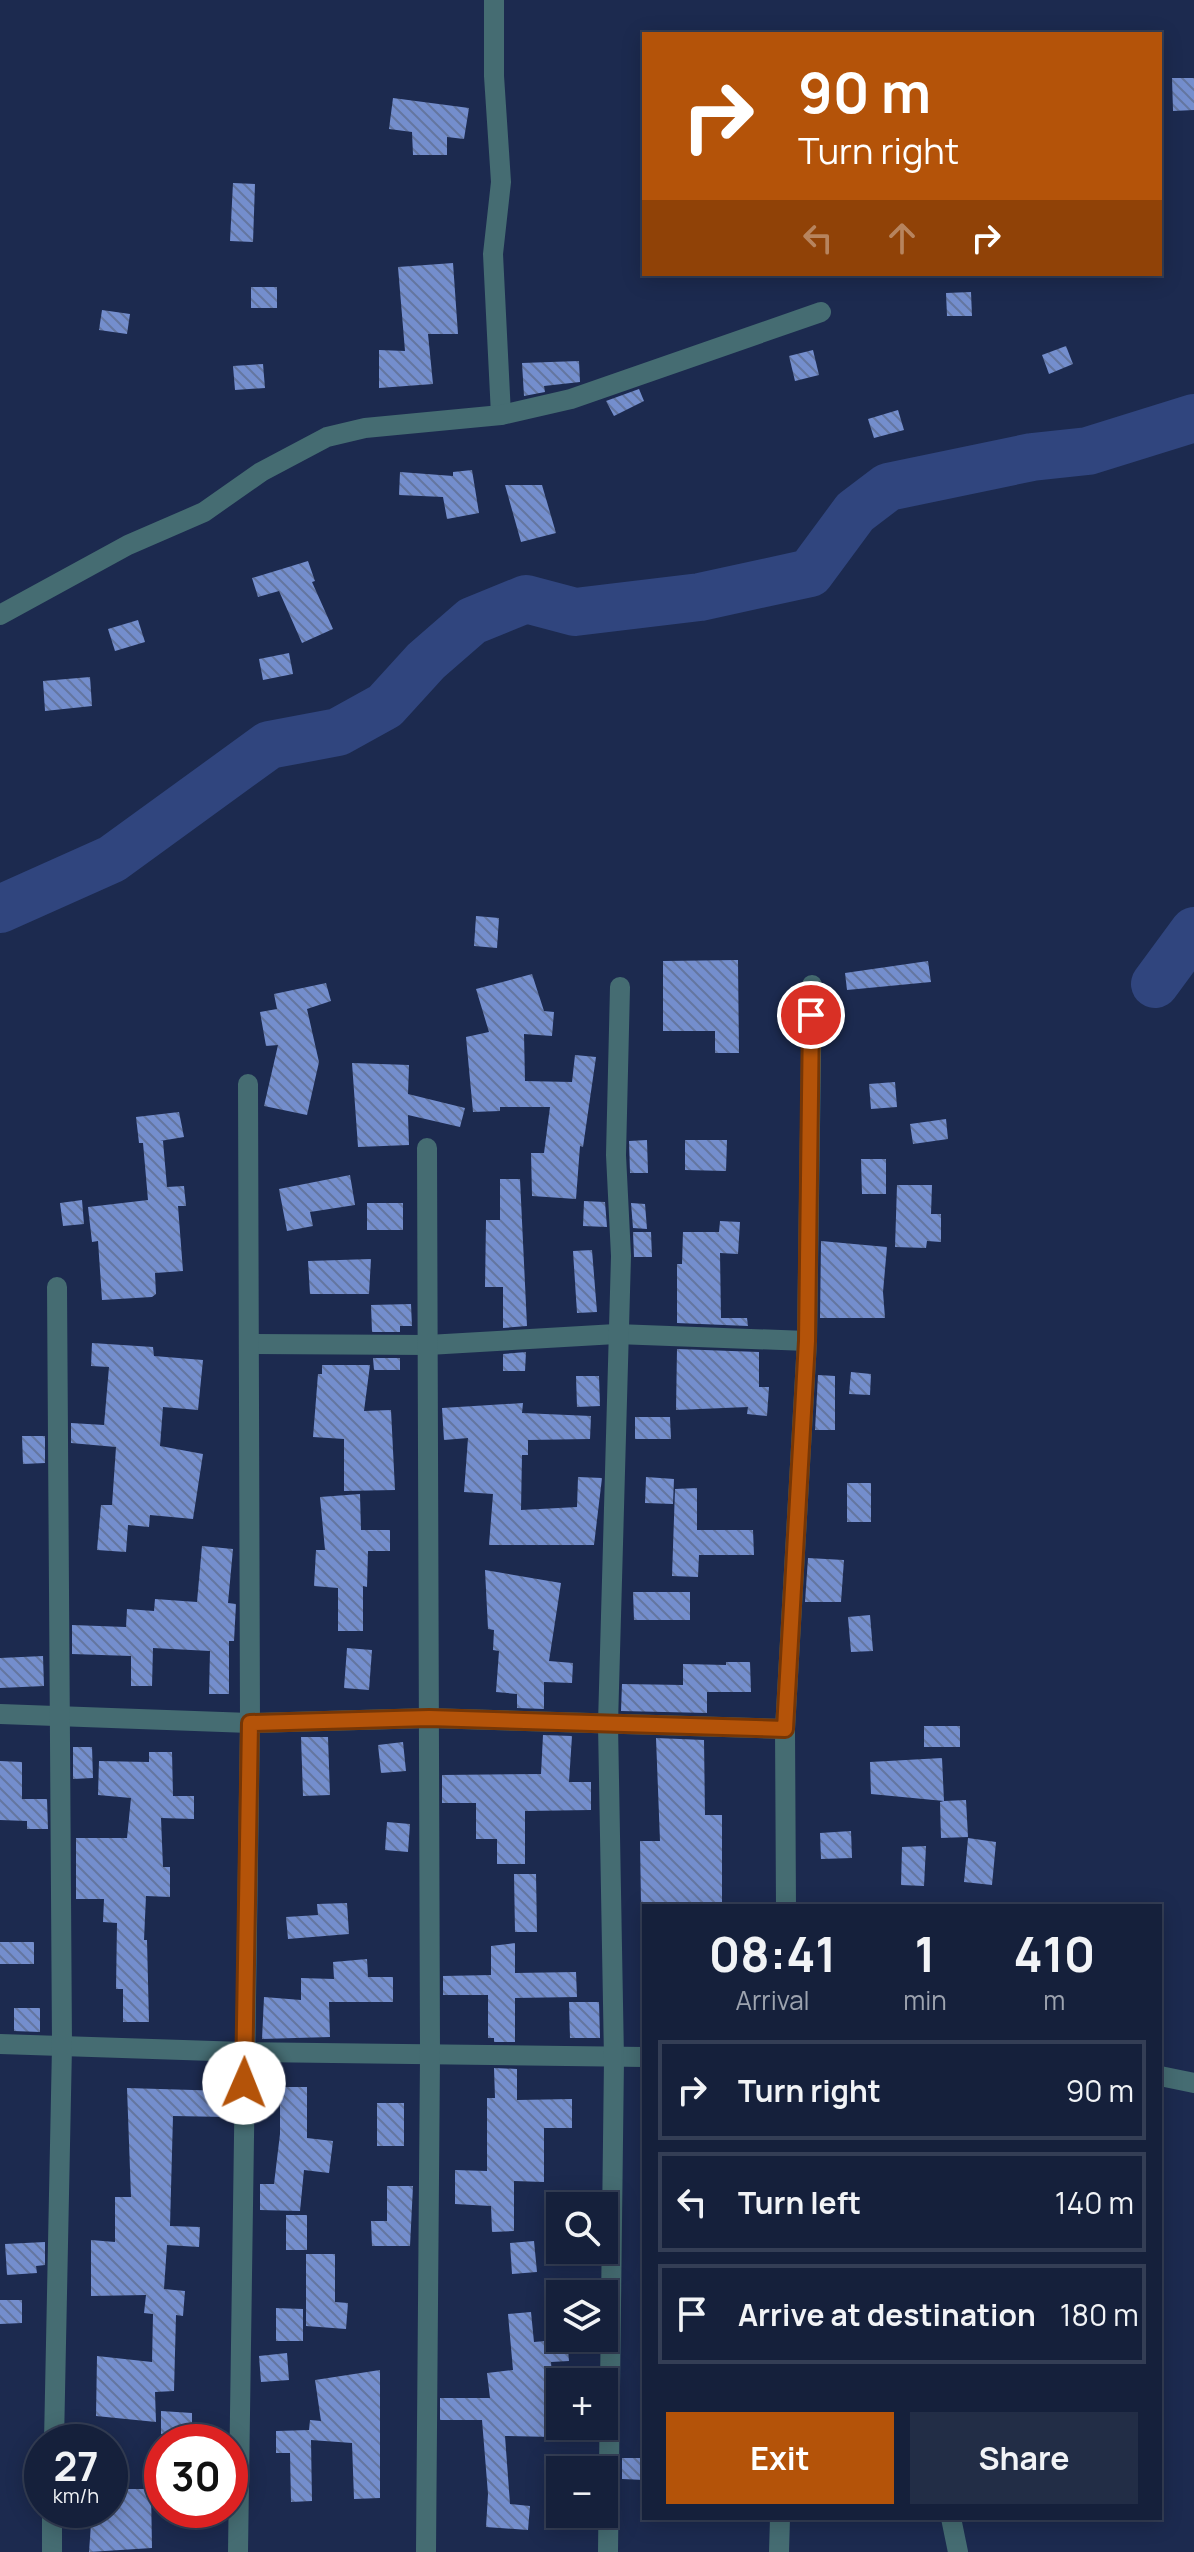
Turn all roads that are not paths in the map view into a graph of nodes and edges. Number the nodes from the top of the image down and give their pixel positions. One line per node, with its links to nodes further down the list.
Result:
1 (494, 0): 3 (street)
2 (821, 312): 3 (street)
3 (501, 415): 4 (street)
4 (0, 615)
5 (812, 985): 11 (street)
6 (620, 987): 10 (street)
7 (248, 1084): 12 (street)
8 (427, 1148): 13 (street)
9 (57, 1287): 16 (street)
10 (616, 1334): 11 (street); 13 (street); 18 (street)
11 (807, 1341): 19 (street)
12 (249, 1344): 13 (street); 17 (street)
13 (428, 1345): 15 (street)
14 (0, 1714): 16 (street)
15 (429, 1718): 17 (street); 18 (street); 24 (street)
16 (58, 1719): 17 (street); 22 (street)
17 (250, 1723): 23 (street)
18 (608, 1724): 19 (street); 26 (street)
19 (785, 1729): 20 (street)
20 (786, 1904)
21 (0, 2044): 22 (street)
22 (62, 2046): 23 (street); 29 (street)
23 (244, 2052): 24 (street); 34 (street)
24 (430, 2055): 26 (street); 35 (street)
25 (642, 2057): 26 (street)
26 (614, 2059): 36 (street)
27 (1162, 2076): 28 (street)
28 (1194, 2083)
29 (54, 2424)
30 (780, 2520): 37 (street)
31 (951, 2520): 38 (street)
32 (52, 2528): 33 (street)
33 (52, 2552)
34 (238, 2552)
35 (426, 2552)
36 (608, 2552)
37 (779, 2552)
38 (958, 2552)

